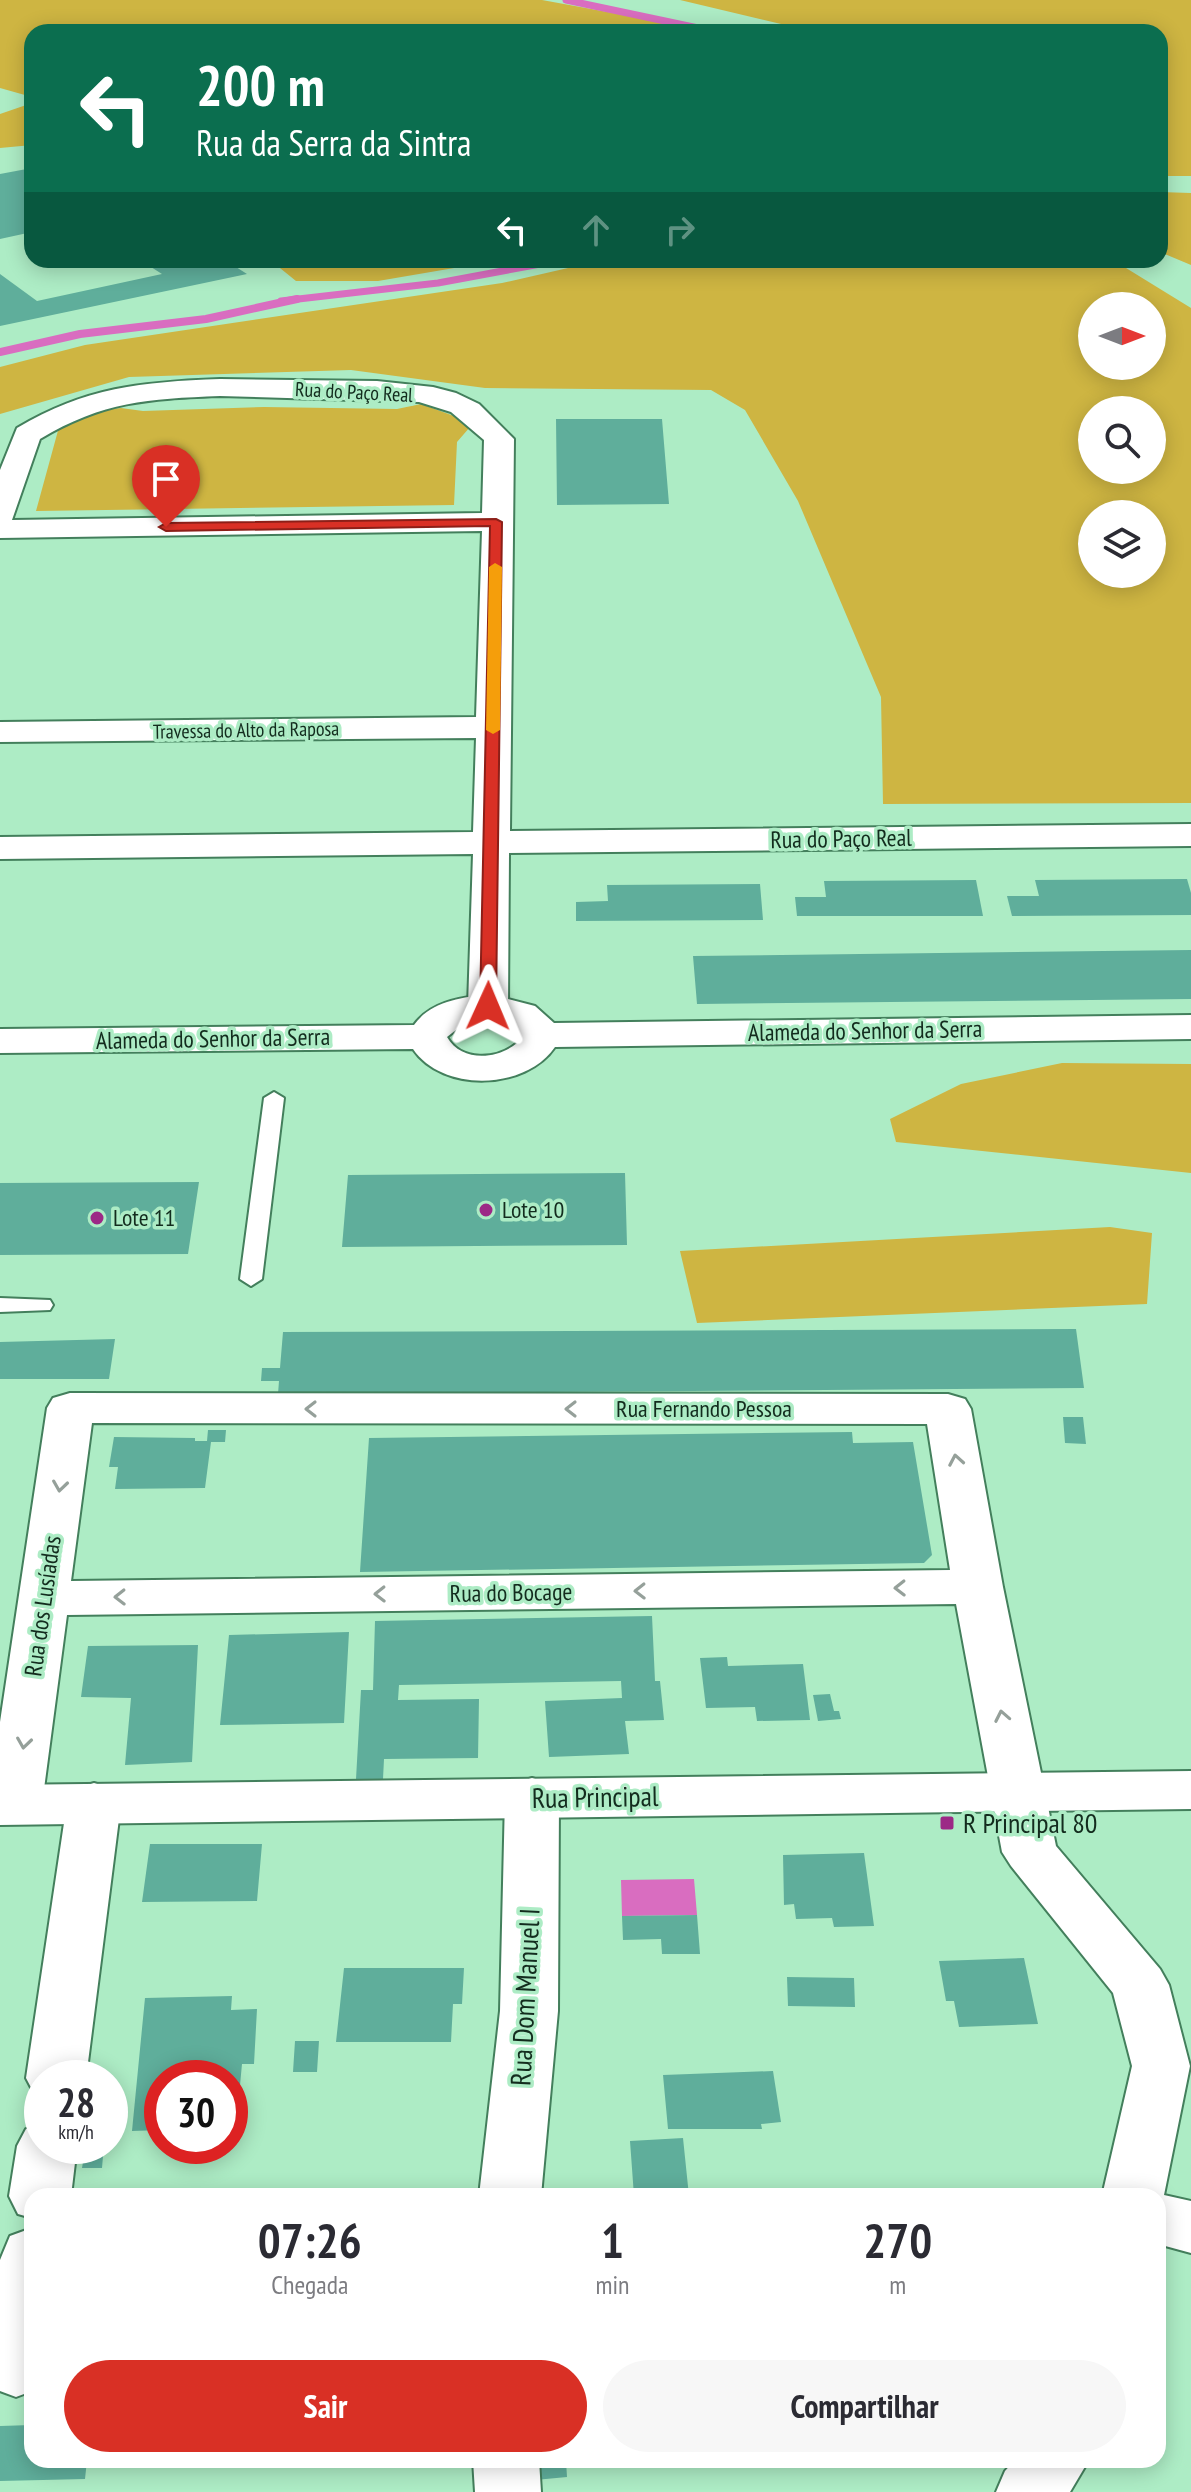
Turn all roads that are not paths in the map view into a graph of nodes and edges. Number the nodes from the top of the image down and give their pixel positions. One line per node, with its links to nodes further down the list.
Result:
1 (0, 514): 2 (street, Rua do Paço Real)
2 (496, 522): 3 (street); 4 (street, Rua do Paço Real)
3 (0, 529)
4 (493, 727): 5 (street, Travessa do Alto da Raposa); 7 (street, Rua do Paço Real)
5 (0, 732)
6 (1191, 835): 7 (street, Rua do Paço Real)
7 (491, 843): 8 (street, Rua do Paço Real); 9 (street, Rua do Paço Real)
8 (0, 848)
9 (488, 1006): 11 (street); 12 (street)
10 (1191, 1027): 11 (street, Alameda do Senhor da Serra)
11 (540, 1035): 12 (street)
12 (427, 1037): 13 (street, Alameda do Senhor da Serra)
13 (0, 1041)
14 (274, 1098): 15 (lane)
15 (251, 1279)
16 (0, 1305): 17 (lane)
17 (42, 1305)
18 (70, 1408): 19 (street, Rua Fernando Pessoa, one-way to 18); 20 (street, Rua dos Lusíadas, one-way to 20)
19 (978, 1587): 20 (street, Rua do Bocage, one-way to 20); 22 (street, Rua Fernando Pessoa, one-way to 19)
20 (44, 1598): 25 (street, Rua dos Lusíadas, one-way to 25)
21 (1191, 1790): 22 (street, Rua Principal)
22 (1016, 1792): 23 (street, Rua Principal); 30 (street, Rua Fernando Pessoa)
23 (532, 1798): 24 (street, Rua Principal); 29 (street, Rua Dom Manuel I)
24 (94, 1803): 25 (street, Rua Principal); 26 (street)
25 (8, 1804)
26 (58, 2060)
27 (44, 2164): 28 (street)
28 (41, 2188)
29 (511, 2188)
30 (1135, 2188)
31 (1166, 2221): 32 (street)
32 (1191, 2227)
33 (24, 2312): 34 (street)
34 (16, 2369)
35 (506, 2468): 37 (street)
36 (1049, 2468): 38 (street)
37 (508, 2492)
38 (1029, 2492)

